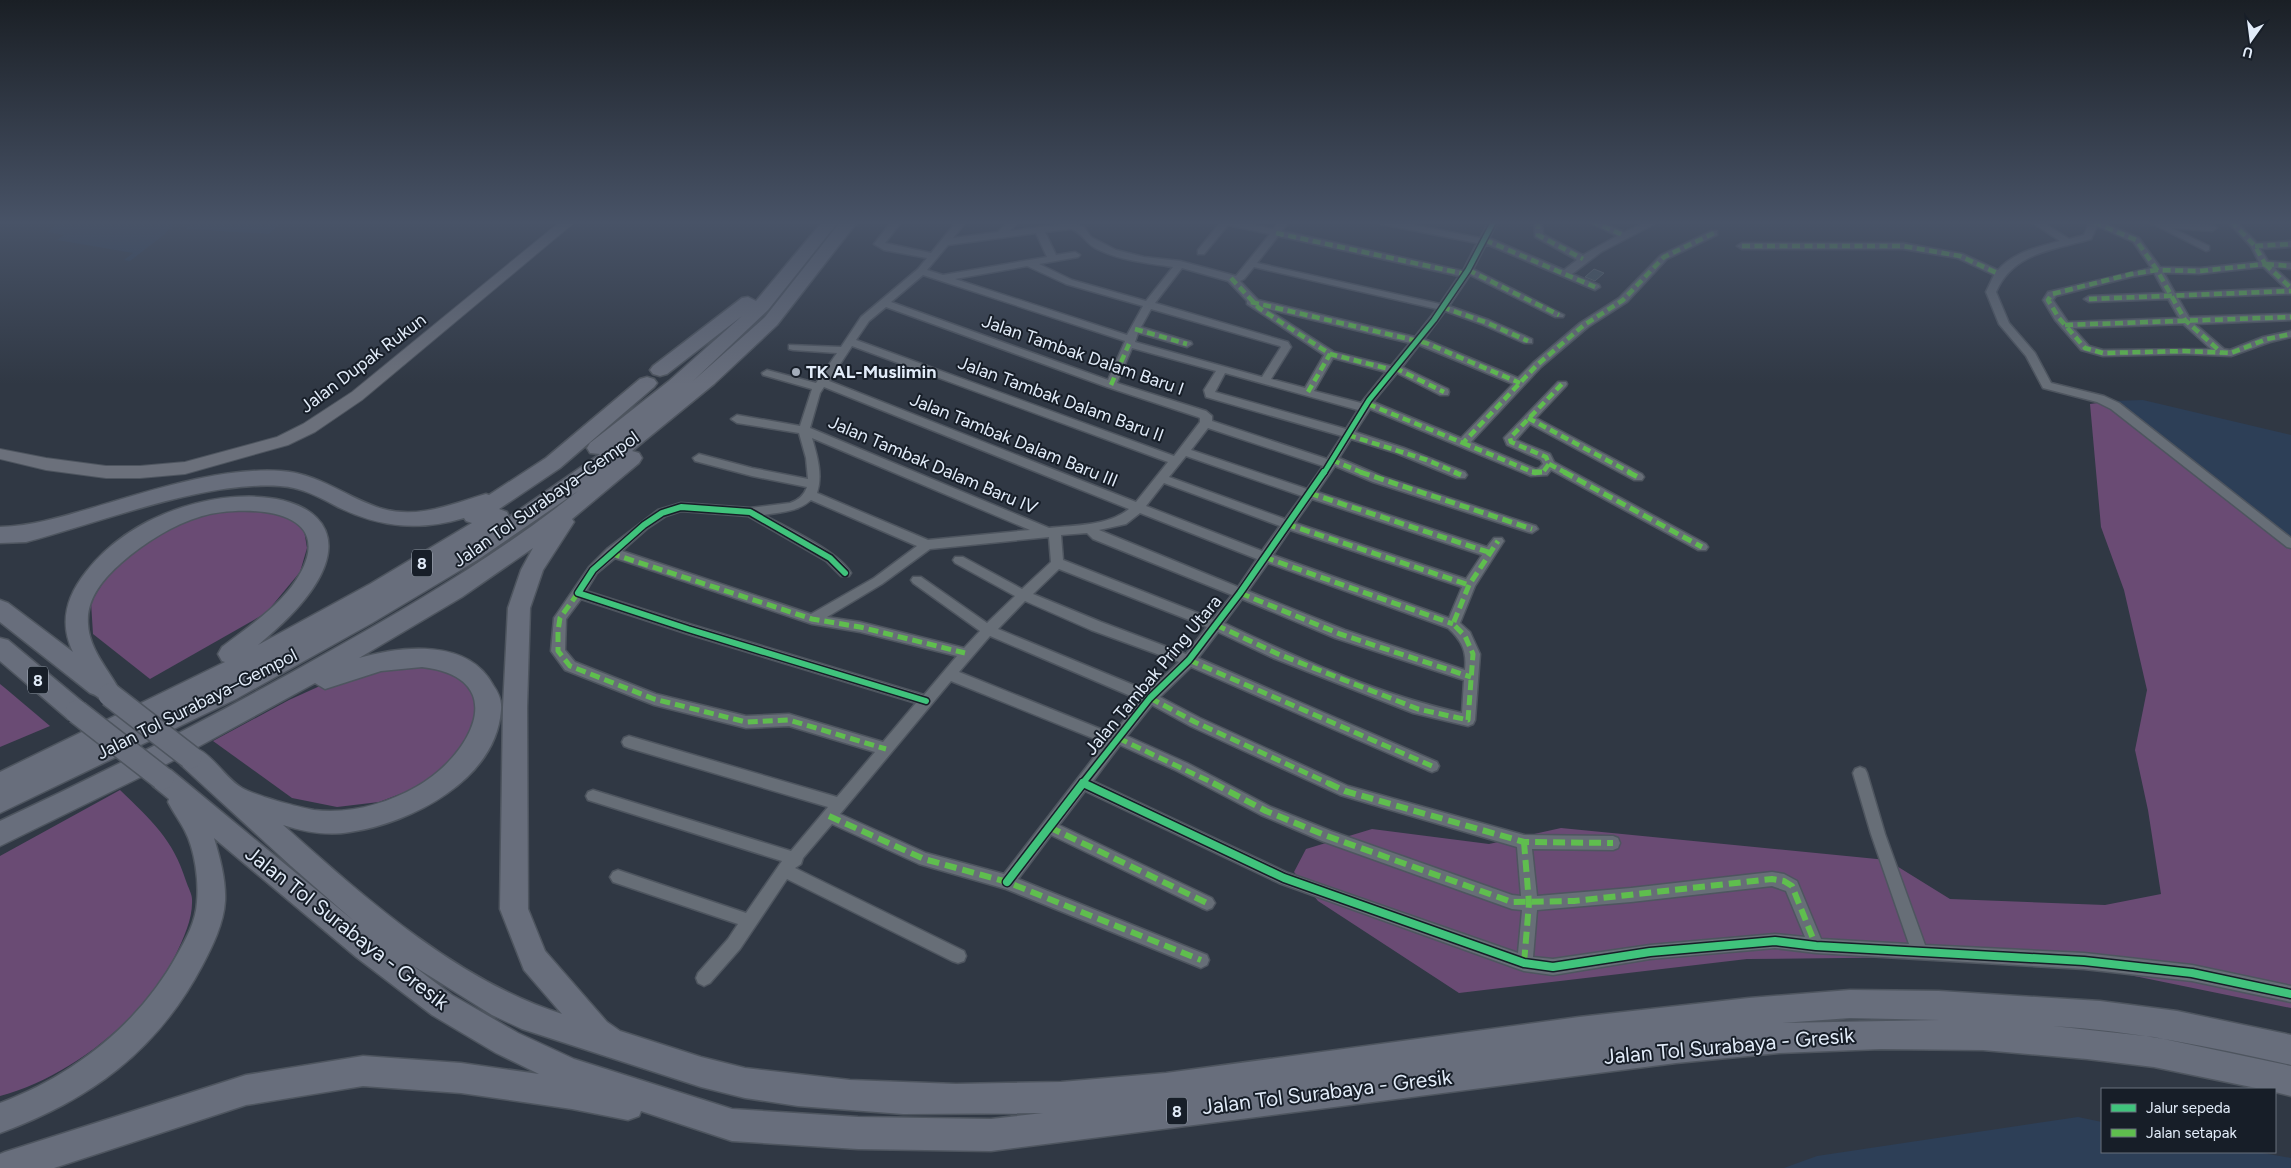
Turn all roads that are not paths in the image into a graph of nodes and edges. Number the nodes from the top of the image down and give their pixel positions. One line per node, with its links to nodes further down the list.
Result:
1 (503, 276): 64 (main road, Jalan Dupak Rukun)
2 (786, 276): 73 (highway)
3 (789, 276): 123 (highway, Jalan Tol Surabaya–Gempol / 8)
4 (807, 276): 34 (highway, Jalan Tol Surabaya–Gempol / 8)
5 (916, 276): 28 (street)
6 (935, 276): 21 (street)
7 (957, 276): 21 (street)
8 (1055, 276): 29 (street)
9 (1171, 276): 29 (street)
10 (1222, 276): 22 (street)
11 (1242, 276): 22 (street)
12 (1303, 276): 30 (street)
13 (1464, 276): 30 (street, Jalan Tambak Pring Utara)
14 (1474, 276): 31 (street)
15 (1569, 276): 23 (street)
16 (1646, 276): 50 (street)
17 (1997, 276): 84 (street)
18 (2124, 276): 35 (street)
19 (2160, 276): 25 (street)
20 (2277, 276): 24 (street)
21 (943, 278): 40 (street)
22 (1231, 278): 27 (street)
23 (1595, 287)
24 (2291, 290): 25 (street)
25 (2171, 296): 26 (street); 33 (street)
26 (2089, 299)
27 (1251, 302): 38 (street); 45 (street)
28 (885, 303): 42 (street); 53 (street, Jalan Tambak Dalam Baru I)
29 (1149, 304): 36 (street); 49 (street)
30 (1442, 306): 38 (street, Jalan Tambak Pring Utara); 39 (street)
31 (1559, 314)
32 (2291, 316): 33 (street)
33 (2186, 320): 35 (street); 44 (street)
34 (771, 321): 75 (highway); 127 (highway, Jalan Tol Surabaya–Gempol / 8)
35 (2065, 325): 44 (street)
36 (1135, 329): 40 (street); 41 (street)
37 (2291, 334): 44 (street)
38 (1418, 340): 47 (street, Jalan Tambak Pring Utara); 50 (street)
39 (1528, 341)
40 (1130, 342): 46 (street); 53 (street)
41 (1187, 344)
42 (847, 346): 43 (street, Jalan Tambak Dalam Baru II); 52 (street); 66 (street, Jalan Tambak Dalam Baru II)
43 (793, 347)
44 (2222, 353)
45 (1330, 354): 47 (street); 54 (street)
46 (1223, 368): 49 (street); 61 (street)
47 (1394, 369): 55 (street); 56 (street, Jalan Tambak Pring Utara)
48 (767, 373): 52 (street, Jalan Tambak Dalam Baru III)
49 (1266, 379): 54 (street)
50 (1520, 383): 62 (street)
51 (1562, 384): 57 (street)
52 (820, 385): 60 (street); 76 (street, Jalan Tambak Dalam Baru III)
53 (1110, 385): 59 (street, Jalan Tambak Dalam Baru I)
54 (1308, 392): 56 (street)
55 (1444, 392)
56 (1367, 406): 61 (street, Jalan Tambak Pring Utara); 62 (street)
57 (1528, 418): 68 (street); 70 (street)
58 (737, 419): 60 (street, Jalan Tambak Dalam Baru IV)
59 (1206, 423): 63 (street); 67 (street, Jalan Tambak Dalam Baru I)
60 (804, 430): 72 (street); 81 (street, Jalan Tambak Dalam Baru IV)
61 (1348, 435): 67 (street, Jalan Tambak Pring Utara); 69 (street)
62 (1462, 443): 68 (street)
63 (1182, 450): 66 (street); 74 (street)
64 (0, 454)
65 (700, 458): 72 (street)
66 (1174, 460): 71 (street)
67 (1331, 462): 74 (street, Jalan Tambak Pring Utara); 80 (street, Jalan Tambak Dalam Baru I)
68 (1549, 464): 86 (street)
69 (1461, 475)
70 (1638, 477)
71 (1160, 478): 76 (street); 78 (street)
72 (812, 490): 77 (street); 85 (street)
73 (513, 492): 82 (highway); 104 (highway)
74 (1309, 493): 78 (street, Jalan Tambak Pring Utara); 88 (street)
75 (586, 497): 114 (highway); 148 (highway)
76 (1138, 508): 79 (street); 89 (street, Jalan Tambak Dalam Baru III)
77 (750, 512): 87 (street); 92 (street)
78 (1286, 524): 89 (street, Jalan Tambak Pring Utara); 94 (street)
79 (1090, 528): 81 (street); 96 (street)
80 (1532, 529)
81 (1052, 532): 85 (street); 91 (street)
82 (0, 535)
83 (1498, 541): 88 (street)
84 (2291, 544)
85 (927, 545): 99 (street)
86 (1702, 547)
87 (611, 552): 95 (street); 99 (street)
88 (1491, 553): 94 (street)
89 (1264, 557): 96 (street, Jalan Tambak Pring Utara); 100 (street, Jalan Tambak Dalam Baru III)
90 (959, 560): 97 (street)
91 (1057, 564): 97 (street); 101 (street)
92 (845, 573)
93 (917, 580): 102 (street)
94 (1469, 585): 100 (street)
95 (578, 593): 113 (street); 117 (street)
96 (1240, 593): 101 (street, Jalan Tambak Pring Utara); 109 (street)
97 (1025, 596): 102 (street); 106 (street)
98 (0, 608): 111 (highway, Jalan Tol Surabaya - Gresik / 8)
99 (812, 619): 105 (street)
100 (1453, 624): 109 (street)
101 (1216, 625): 106 (street, Jalan Tambak Pring Utara); 109 (street)
102 (988, 630): 105 (street); 112 (street)
103 (0, 647): 110 (highway, Jalan Tol Surabaya - Gresik / 8)
104 (230, 654): 111 (highway); 119 (highway)
105 (965, 654): 108 (street)
106 (1189, 660): 112 (street, Jalan Tambak Pring Utara); 118 (street)
107 (0, 666): 110 (highway)
108 (949, 674): 113 (street); 115 (street)
109 (1471, 678)
110 (43, 684): 121 (highway, Jalan Tol Surabaya - Gresik / 8, bridge)
111 (110, 695): 126 (highway, Jalan Tol Surabaya - Gresik / 8, bridge)
112 (1150, 698): 115 (street, Jalan Tambak Pring Utara); 132 (street)
113 (926, 701): 117 (street)
114 (254, 708): 124 (highway); 126 (highway)
115 (1117, 740): 122 (street, Jalan Tambak Pring Utara); 139 (street)
116 (629, 742): 128 (street)
117 (886, 749): 128 (street)
118 (1432, 766)
119 (0, 768)
120 (1860, 773): 142 (street)
121 (167, 782): 151 (highway); 152 (highway, Jalan Tol Surabaya - Gresik / 8)
122 (1083, 783): 130 (street, Jalan Tambak Pring Utara); 145 (street)
123 (0, 784)
124 (82, 795): 131 (highway); 134 (highway)
125 (593, 796): 135 (street)
126 (236, 798): 148 (highway, Jalan Tol Surabaya - Gresik / 8)
127 (0, 802)
128 (840, 804): 129 (street)
129 (830, 816): 135 (street); 137 (street)
130 (1049, 827): 137 (street, Jalan Tambak Pring Utara); 138 (street)
131 (0, 834)
132 (1524, 842): 133 (street); 139 (street)
133 (1613, 842)
134 (0, 845)
135 (791, 864): 140 (street); 143 (street)
136 (618, 877): 140 (street)
137 (1007, 882): 144 (street)
138 (1207, 903)
139 (1531, 904): 141 (street); 145 (street)
140 (750, 921): 146 (street)
141 (1816, 946): 142 (street); 145 (street)
142 (1920, 952): 147 (street)
143 (958, 956)
144 (1201, 960)
145 (1524, 963)
146 (704, 978)
147 (2291, 994)
148 (615, 1044): 149 (highway, Jalan Tol Surabaya - Gresik / 8)
149 (2291, 1050)
150 (2291, 1081): 152 (highway, Jalan Tol Surabaya - Gresik / 8)
151 (0, 1118)
152 (732, 1125): 153 (highway)
153 (5, 1168)

